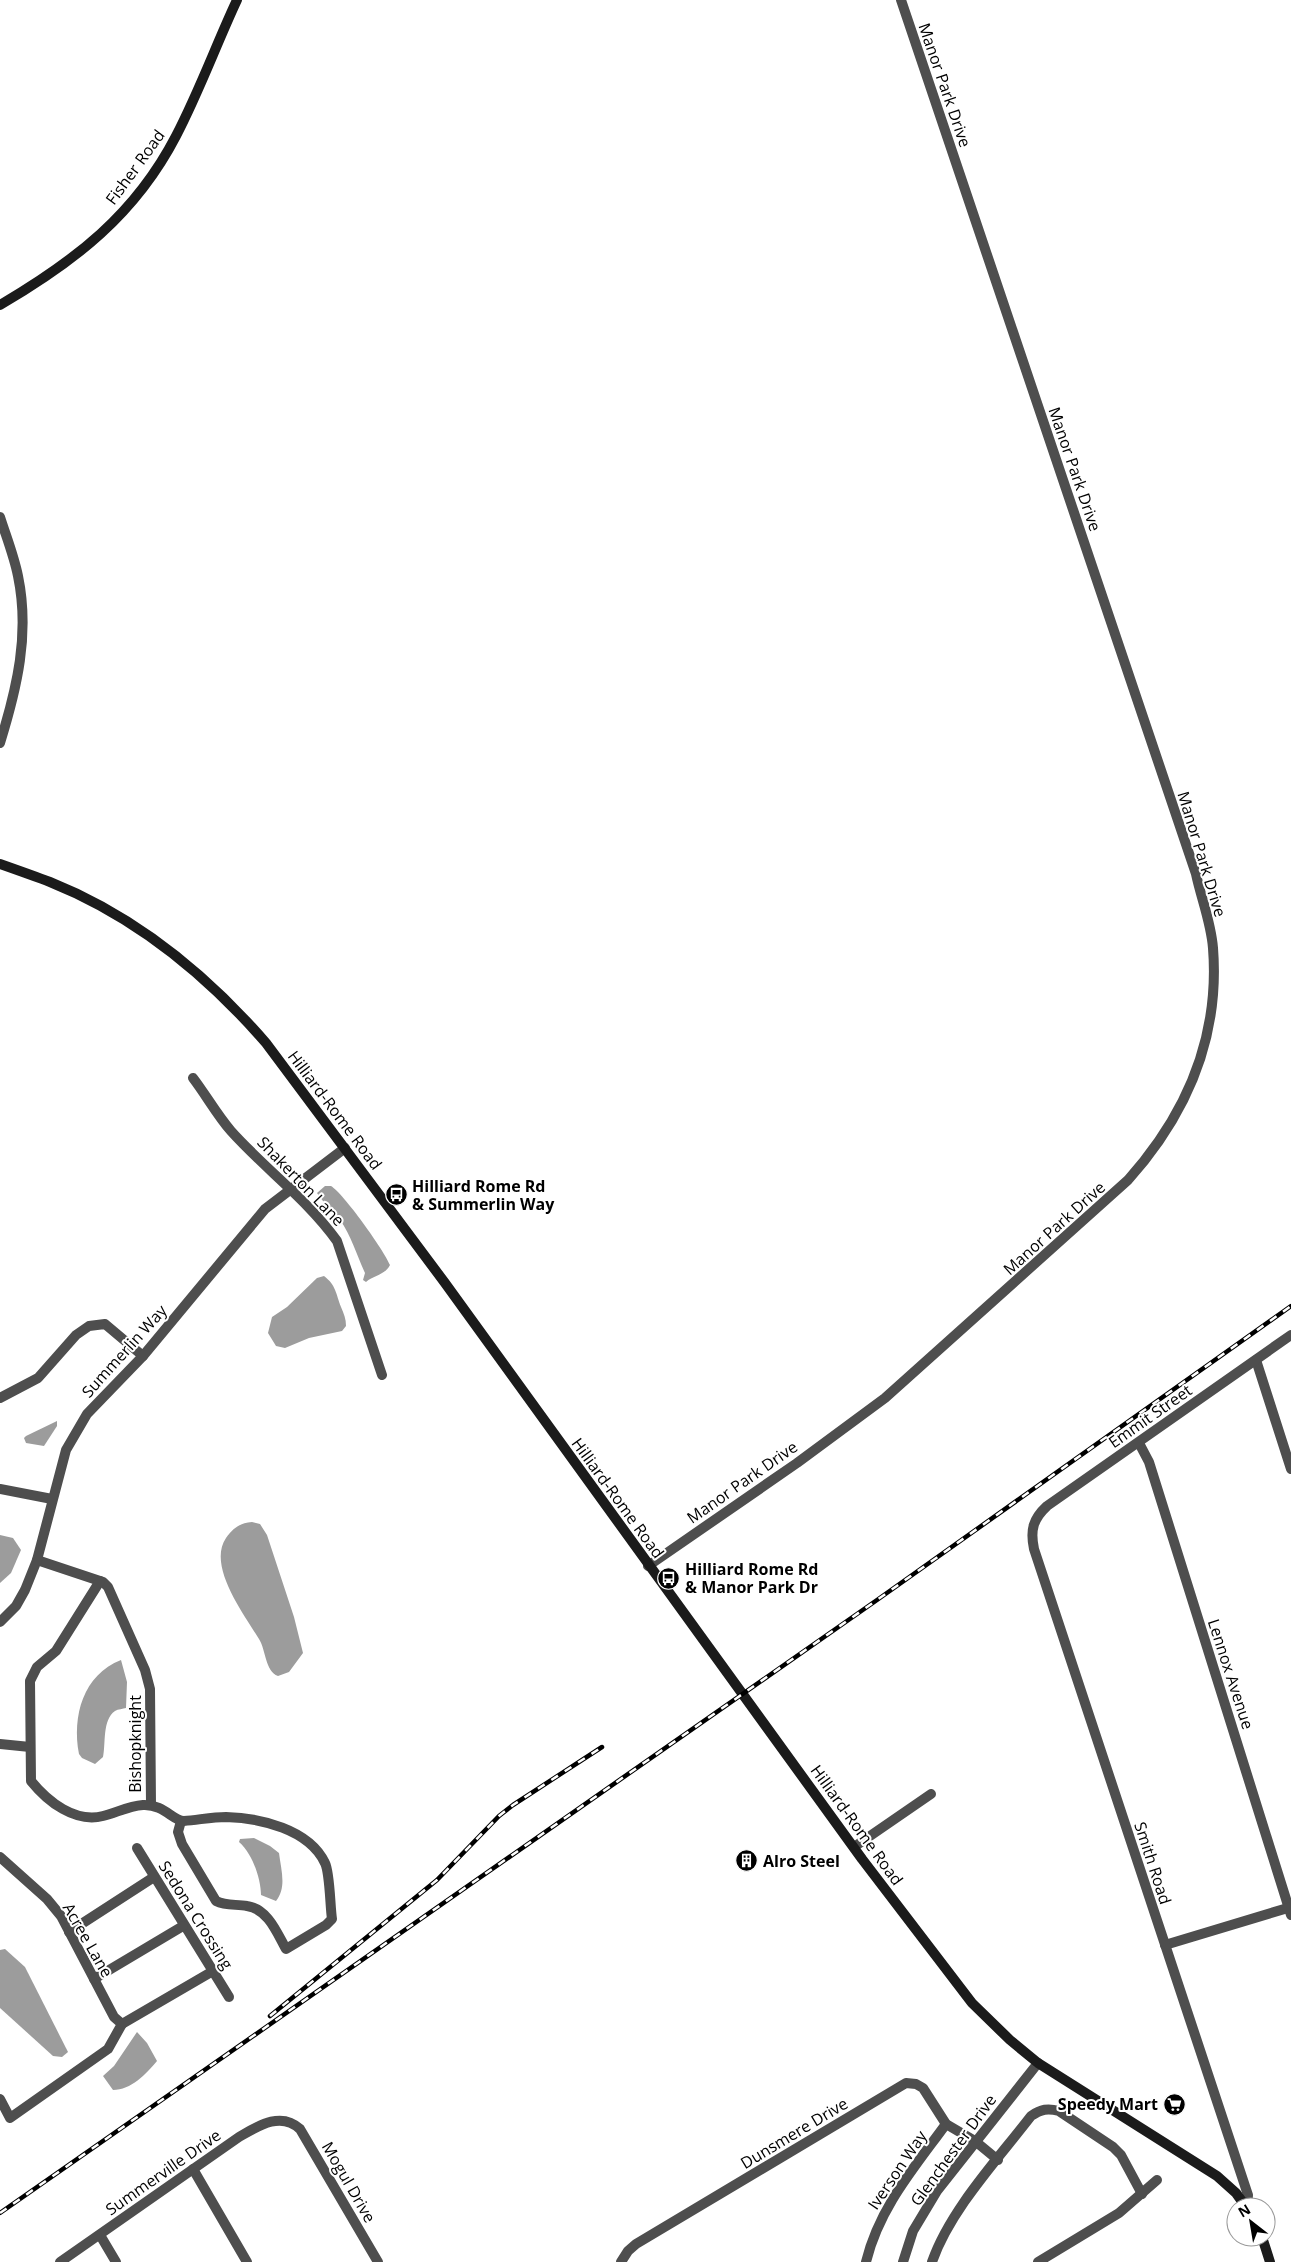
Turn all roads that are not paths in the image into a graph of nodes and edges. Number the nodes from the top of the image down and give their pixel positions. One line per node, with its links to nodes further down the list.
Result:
1 (237, 0): 3 (main road, Fisher Road)
2 (901, 0): 21 (street, Manor Park Drive)
3 (0, 305)
4 (0, 516): 5 (street)
5 (0, 743)
6 (0, 864): 8 (main road, Hilliard-Rome Road)
7 (194, 1078): 9 (street, Shakerton Lane)
8 (345, 1148): 9 (street, Summerlin Way); 21 (main road, Hilliard-Rome Road)
9 (290, 1188): 11 (street, Summerlin Way); 13 (street, Shakerton Lane)
10 (1291, 1335): 12 (street, Emmit Street)
11 (143, 1356): 14 (street); 18 (street, Summerlin Way)
12 (1256, 1360): 15 (street, Emmit Street); 16 (street)
13 (382, 1375)
14 (0, 1398)
15 (1139, 1443): 19 (street, Emmit Street); 33 (street, Lennox Avenue)
16 (1291, 1469)
17 (0, 1489): 18 (street)
18 (52, 1498): 20 (street, Summerlin Way)
19 (1032, 1527): 36 (street, Smith Road)
20 (37, 1560): 22 (street); 23 (street, Summerlin Way)
21 (648, 1566): 29 (main road, Hilliard-Rome Road)
22 (100, 1581): 25 (street); 27 (street, Bishopknight)
23 (0, 1622)
24 (0, 1744): 25 (street)
25 (30, 1746): 27 (street)
26 (931, 1794): 29 (street)
27 (151, 1805): 28 (street)
28 (181, 1821): 28 (street)
29 (854, 1847): 41 (main road, Hilliard-Rome Road)
30 (137, 1848): 32 (street, Sedona Crossing)
31 (0, 1856): 35 (street, Acree Lane)
32 (154, 1877): 34 (street, Sedona Crossing); 35 (street)
33 (1290, 1910): 36 (street)
34 (184, 1926): 37 (street, Sedona Crossing); 38 (street)
35 (69, 1932): 38 (street, Acree Lane)
36 (1165, 1945): 51 (street, Smith Road)
37 (213, 1971): 39 (street, Sedona Crossing); 40 (street)
38 (94, 1979): 40 (street, Acree Lane)
39 (229, 1997)
40 (122, 2024): 42 (street)
41 (1038, 2063): 45 (street, Glenchester Drive); 50 (main road, Hilliard-Rome Road)
42 (0, 2099)
43 (289, 2121): 47 (street, Summerville Drive); 57 (street, Mogul Drive)
44 (946, 2124): 45 (street, Dunsmere Drive); 58 (street, Dunsmere Drive); 59 (street, Iverson Way)
45 (975, 2141): 46 (street, Dunsmere Drive); 60 (street, Glenchester Drive)
46 (998, 2160): 49 (street); 61 (street)
47 (193, 2170): 52 (street, Summerville Drive); 56 (street)
48 (1157, 2180): 49 (street)
49 (1142, 2194): 62 (street)
50 (1239, 2197)
51 (1248, 2197)
52 (100, 2235): 54 (street, Summerville Drive); 55 (street)
53 (1265, 2247): 63 (main road)
54 (60, 2262)
55 (116, 2262)
56 (247, 2262)
57 (378, 2262)
58 (621, 2262)
59 (866, 2262)
60 (903, 2262)
61 (932, 2262)
62 (1038, 2262)
63 (1270, 2262)

